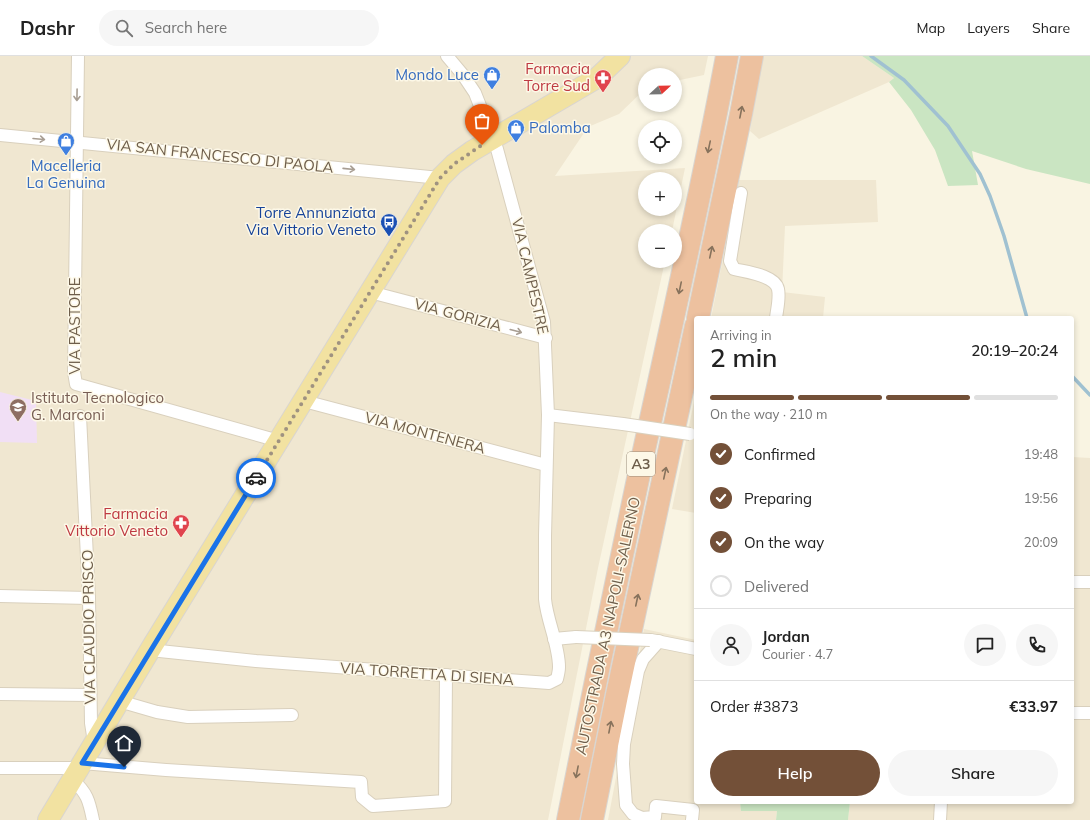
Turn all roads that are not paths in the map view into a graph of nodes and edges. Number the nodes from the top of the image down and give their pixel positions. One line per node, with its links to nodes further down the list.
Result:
1 (78, 56): 8 (street, VIA PASTORE, one-way to 8)
2 (447, 56): 7 (street, VIA CAMPESTRE)
3 (620, 56): 7 (main road)
4 (727, 56): 43 (highway, AUTOSTRADA A3 NAPOLI-SALERNO / A3, one-way to 43)
5 (752, 56): 12 (highway, one-way to 5)
6 (0, 135): 8 (street, VIA SAN FRANCESCO DI PAOLA, one-way to 8)
7 (493, 139): 9 (main road); 15 (street, VIA CAMPESTRE)
8 (76, 142): 9 (street, VIA SAN FRANCESCO DI PAOLA, one-way to 9); 20 (street, VIA PASTORE)
9 (440, 178): 11 (main road)
10 (741, 193): 13 (street)
11 (370, 292): 15 (street, VIA GORIZIA, one-way to 15); 16 (main road)
12 (698, 316)
13 (776, 316)
14 (694, 335): 44 (highway, AUTOSTRADA A3 NAPOLI-SALERNO / A3, one-way to 14)
15 (546, 338): 17 (street, VIA CAMPESTRE)
16 (304, 401): 20 (main road); 21 (street, VIA MONTENERA)
17 (548, 415): 19 (street, bridge); 21 (street, VIA CAMPESTRE)
18 (80, 416): 25 (street, VIA CLAUDIO PRISCO)
19 (693, 434)
20 (279, 440): 29 (main road)
21 (546, 465): 26 (street, VIA CAMPESTRE)
22 (1074, 582): 23 (street)
23 (1090, 582)
24 (0, 596): 25 (street)
25 (89, 598): 32 (street, VIA CLAUDIO PRISCO)
26 (554, 639): 27 (street, bridge); 30 (street, VIA TORRETTA DI SIENA)
27 (654, 641): 28 (street); 45 (street)
28 (694, 649)
29 (150, 650): 30 (street, VIA TORRETTA DI SIENA); 33 (main road)
30 (446, 676): 39 (street)
31 (0, 694): 32 (street)
32 (90, 695): 37 (street, VIA CLAUDIO PRISCO)
33 (120, 701): 36 (street); 37 (main road)
34 (1074, 713): 35 (street)
35 (1090, 713)
36 (292, 714)
37 (94, 742): 39 (main road)
38 (0, 768): 39 (street)
39 (77, 770): 41 (main road); 42 (street)
40 (941, 804): 46 (street)
41 (48, 820)
42 (93, 820)
43 (568, 820)
44 (592, 820)
45 (692, 820)
46 (940, 820)

